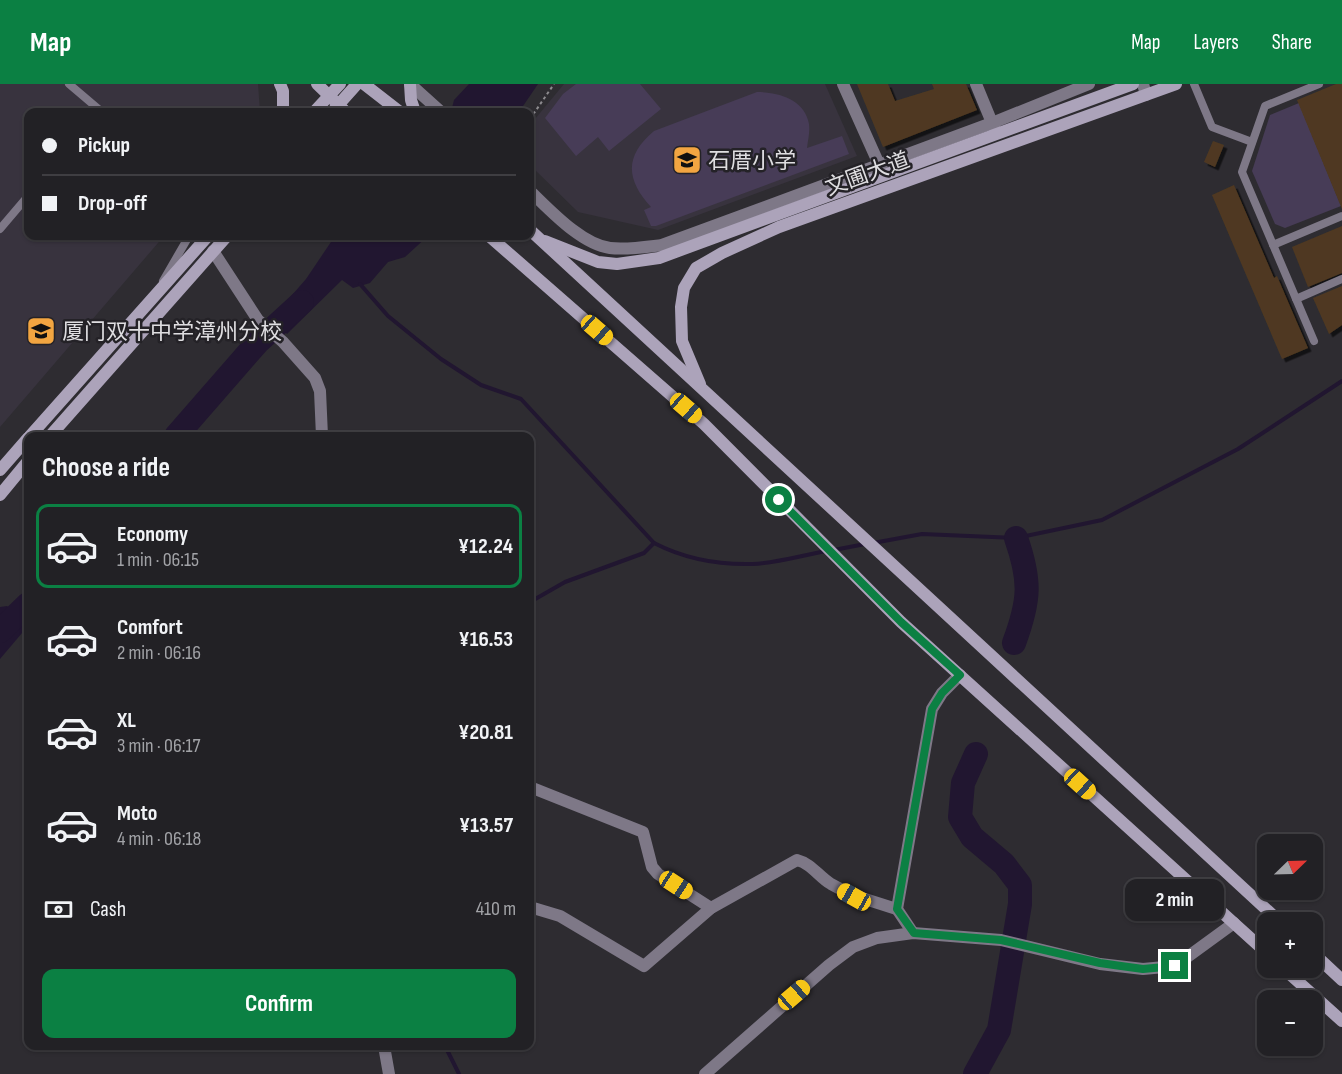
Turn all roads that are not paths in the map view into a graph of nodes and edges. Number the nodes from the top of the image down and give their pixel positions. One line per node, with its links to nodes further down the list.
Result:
1 (69, 84): 18 (lane)
2 (280, 84): 19 (main road)
3 (317, 84): 16 (main road)
4 (340, 84): 16 (main road)
5 (357, 84): 22 (main road)
6 (364, 84): 23 (main road)
7 (410, 84): 24 (main road); 25 (street)
8 (843, 84): 28 (street)
9 (976, 84): 26 (street)
10 (1089, 84): 26 (street)
11 (1176, 84): 15 (main road, 文圃大道)
12 (1194, 84): 27 (lane)
13 (1319, 84): 27 (lane)
14 (1125, 85): 17 (street); 26 (main road, 文圃大道)
15 (1144, 89): 17 (main road, 文圃大道)
16 (329, 95): 20 (main road); 21 (main road)
17 (1127, 101): 29 (main road, 文圃大道)
18 (97, 108)
19 (283, 108)
20 (318, 108)
21 (337, 108)
22 (339, 108)
23 (395, 108)
24 (414, 108)
25 (436, 108)
26 (995, 129): 28 (main road, 文圃大道)
27 (1252, 142): 40 (lane)
28 (882, 170): 29 (street); 30 (street); 34 (main road, 文圃大道)
29 (891, 186): 46 (main road, 文圃大道)
30 (534, 194)
31 (24, 201): 33 (lane)
32 (1342, 216): 40 (lane)
33 (0, 229)
34 (534, 233)
35 (534, 234): 46 (main road)
36 (187, 240): 43 (lane)
37 (204, 240): 43 (main road)
38 (222, 240): 41 (main road)
39 (494, 240): 54 (main road)
40 (1273, 245): 44 (lane)
41 (213, 250): 48 (main road); 49 (street)
42 (1342, 279): 44 (lane)
43 (158, 293): 47 (main road)
44 (1296, 299): 45 (lane)
45 (1314, 341)
46 (702, 388): 59 (main road)
47 (33, 432)
48 (54, 432)
49 (322, 432)
50 (24, 443): 52 (main road)
51 (24, 466): 53 (main road)
52 (0, 470)
53 (0, 495)
54 (960, 675): 58 (street); 60 (main road)
55 (534, 789): 57 (street)
56 (534, 908): 57 (street)
57 (711, 908): 58 (street)
58 (897, 909): 61 (street)
59 (1269, 912)
60 (1234, 923): 61 (street); 62 (main road)
61 (914, 933): 69 (street)
62 (1257, 944)
63 (1323, 962): 65 (main road)
64 (1293, 978): 66 (main road)
65 (1342, 980)
66 (1342, 1022)
67 (385, 1050): 68 (street)
68 (389, 1074)
69 (705, 1074)

